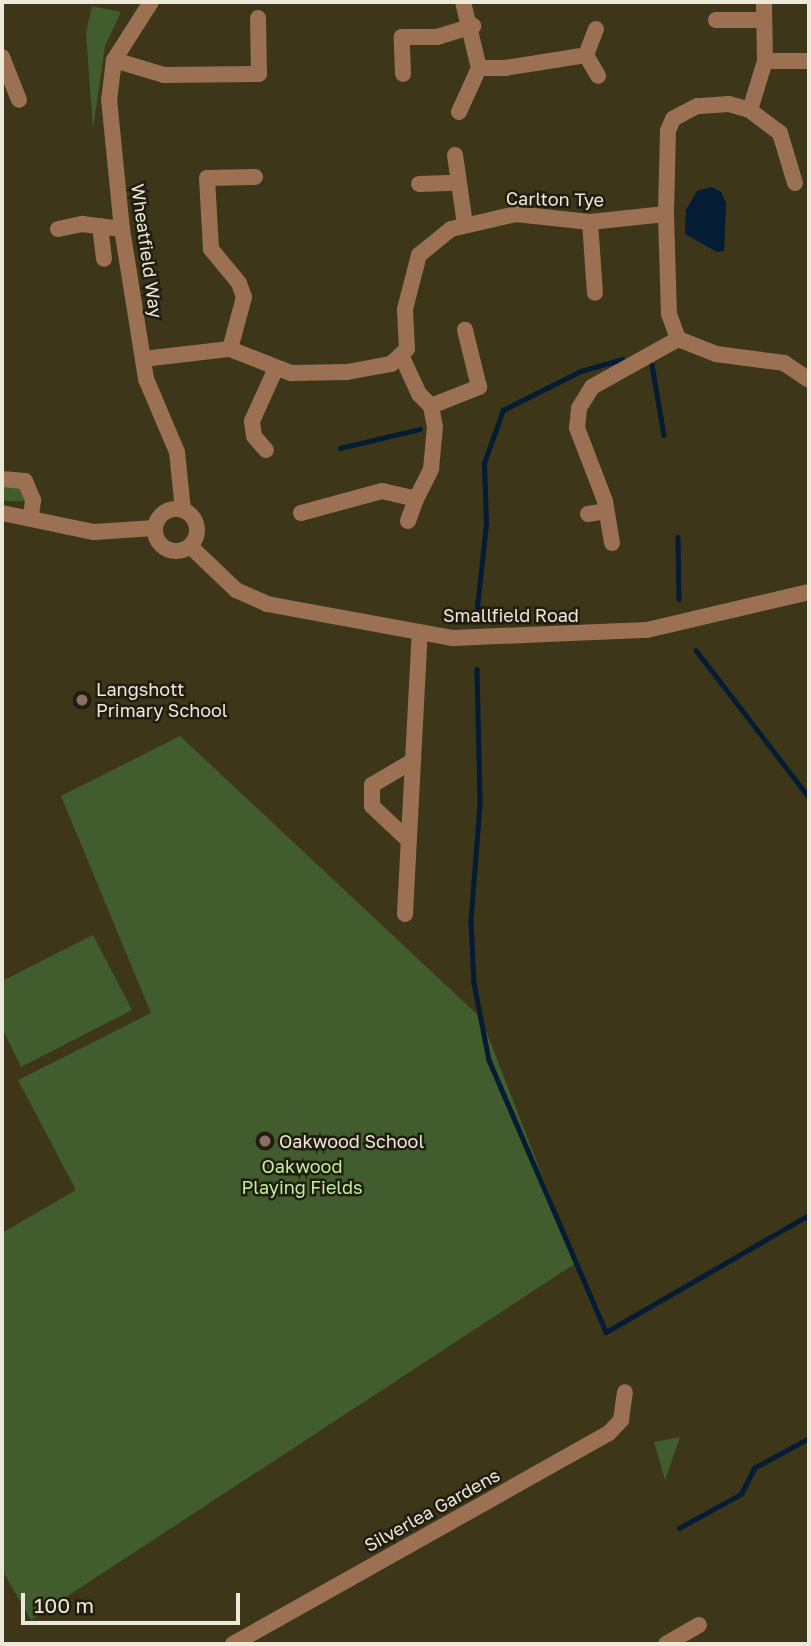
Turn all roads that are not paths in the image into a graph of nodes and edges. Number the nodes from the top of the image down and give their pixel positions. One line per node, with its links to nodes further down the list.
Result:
1 (151, 2): 11 (street, Wheatfield Way)
2 (463, 2): 7 (street)
3 (764, 2): 6 (street)
4 (258, 18): 11 (street)
5 (716, 20): 6 (street)
6 (764, 20): 12 (street)
7 (472, 26): 14 (street); 15 (street)
8 (596, 29): 9 (street)
9 (586, 55): 14 (street); 16 (street)
10 (2, 57): 17 (street)
11 (114, 61): 30 (street, Wheatfield Way)
12 (765, 61): 13 (street); 18 (street)
13 (809, 61)
14 (479, 68): 19 (street)
15 (403, 74)
16 (598, 76)
17 (19, 100)
18 (750, 110): 23 (street); 25 (street)
19 (459, 112)
20 (455, 155): 22 (street)
21 (255, 177): 35 (street)
22 (456, 183): 24 (street); 27 (street)
23 (795, 183)
24 (419, 184)
25 (666, 214): 26 (street, Carlton Tye); 34 (street)
26 (590, 222): 27 (street, Carlton Tye); 32 (street)
27 (465, 225): 36 (street, Carlton Tye)
28 (100, 226): 29 (street); 30 (street); 31 (street)
29 (58, 229)
30 (122, 229): 37 (street, Wheatfield Way)
31 (104, 259)
32 (595, 293)
33 (465, 330): 40 (street)
34 (678, 339): 39 (street); 45 (street)
35 (230, 349): 37 (street); 38 (street)
36 (402, 357): 38 (street); 40 (street)
37 (143, 359): 44 (street, Wheatfield Way)
38 (276, 368): 41 (street)
39 (809, 380)
40 (431, 406): 43 (street)
41 (266, 450)
42 (2, 479): 49 (street)
43 (415, 499): 47 (street); 50 (street)
44 (183, 510): 51 (street); 53 (street)
45 (606, 511): 48 (street); 52 (street)
46 (2, 513): 49 (street)
47 (301, 513)
48 (588, 514)
49 (31, 516): 51 (street)
50 (408, 522)
51 (155, 528): 53 (street)
52 (612, 543)
53 (190, 545): 55 (street, Smallfield Road)
54 (809, 592): 55 (street, Smallfield Road)
55 (419, 632): 56 (street)
56 (411, 762): 57 (street); 57 (street)
57 (407, 839): 58 (street)
58 (405, 914)
59 (625, 1392): 61 (street, Silverlea Gardens)
60 (699, 1625): 62 (street)
61 (233, 1644)
62 (666, 1644)

